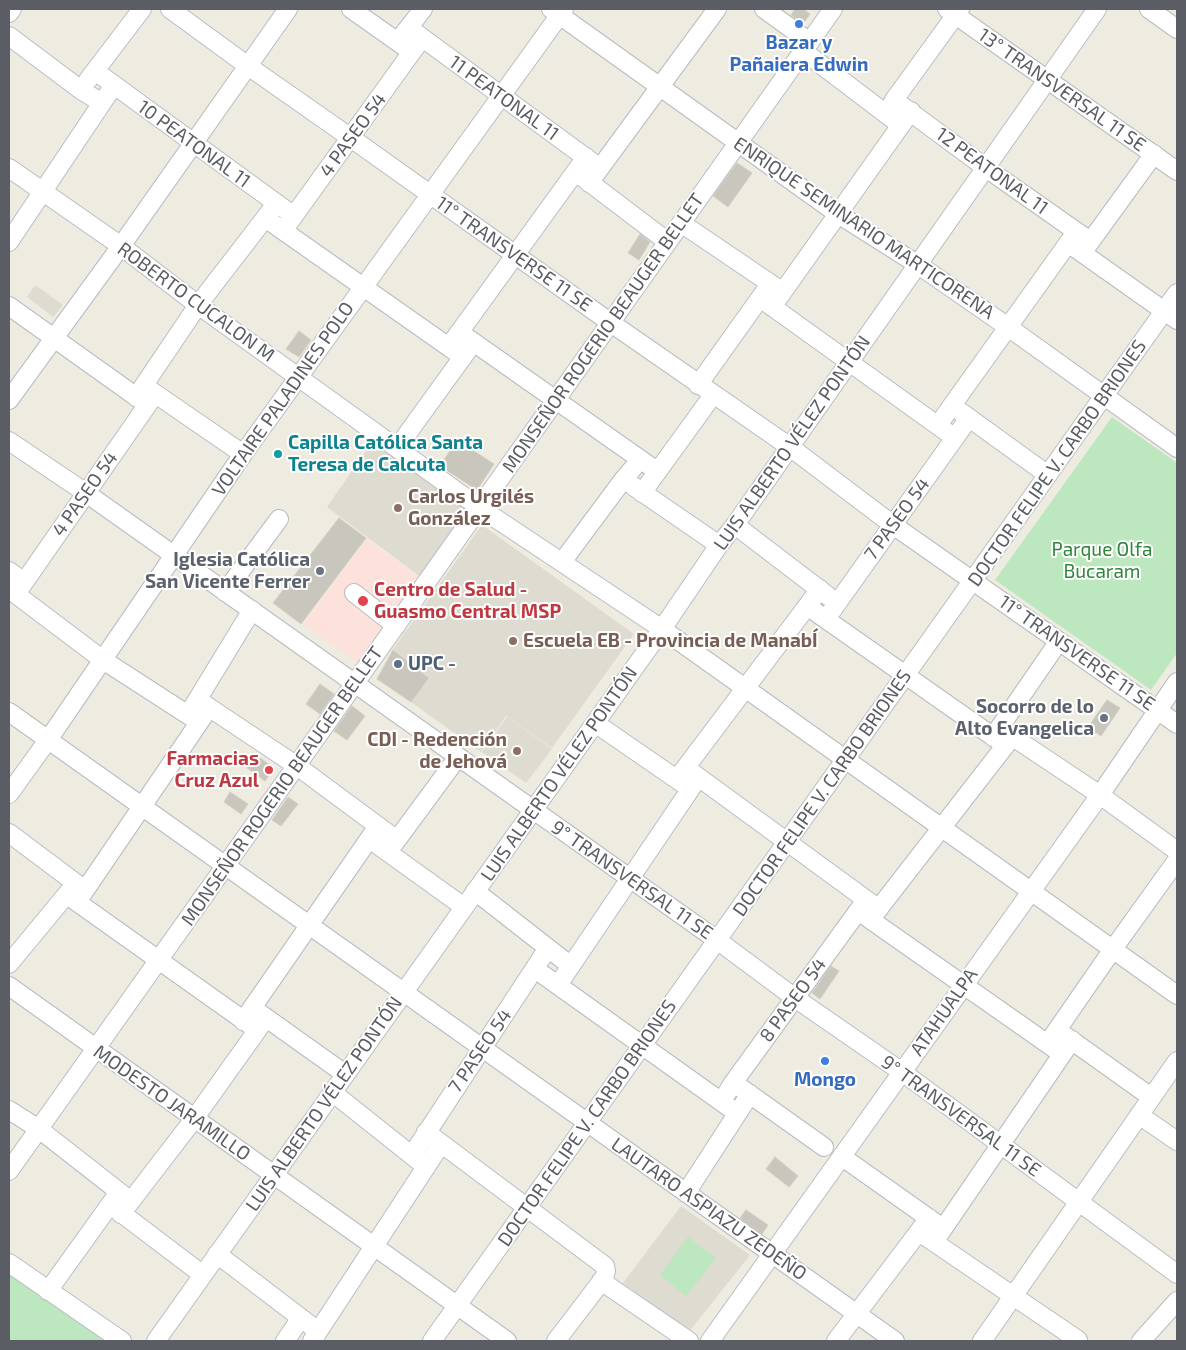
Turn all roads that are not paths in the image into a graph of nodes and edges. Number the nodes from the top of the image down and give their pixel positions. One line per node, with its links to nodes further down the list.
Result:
1 (12, 9): 14 (street)
2 (142, 9): 20 (street)
3 (170, 9): 19 (street, 11° TRANSVERSE 11 SE)
4 (288, 9): 19 (street)
5 (351, 9): 17 (street, 11 PEATONAL 11)
6 (423, 9): 17 (street, 4 PASEO 54)
7 (717, 9): 23 (street)
8 (764, 9): 18 (street, 12 PEATONAL 11)
9 (833, 9): 18 (street, MONSEÑOR ROGERIO BEAUGER BELLET)
10 (1097, 9): 21 (street, LUIS ALBERTO VÉLEZ PONTÓN)
11 (1149, 9): 15 (street)
12 (558, 11): 23 (street, ENRIQUE SEMINARIO MARTICORENA); 25 (street, VOLTAIRE PALADINES POLO)
13 (954, 11): 21 (street, 13° TRANSVERSAL 11 SE); 27 (street)
14 (9, 13)
15 (1177, 29)
16 (9, 36): 24 (street)
17 (410, 36): 25 (street, 11 PEATONAL 11); 29 (street, 4 PASEO 54)
18 (806, 46): 27 (street, 12 PEATONAL 11); 30 (street, MONSEÑOR ROGERIO BEAUGER BELLET)
19 (248, 66): 29 (street, 11° TRANSVERSE 11 SE); 31 (street)
20 (95, 72): 22 (street, 10 PEATONAL 11); 24 (street)
21 (1048, 79): 32 (street, 13° TRANSVERSAL 11 SE); 36 (street, LUIS ALBERTO VÉLEZ PONTÓN)
22 (114, 85): 26 (street); 31 (street, 10 PEATONAL 11)
23 (660, 87): 30 (street, ENRIQUE SEMINARIO MARTICORENA); 35 (street)
24 (81, 90): 26 (street)
25 (501, 95): 33 (street, 11 PEATONAL 11); 41 (street, VOLTAIRE PALADINES POLO)
26 (102, 103): 40 (street)
27 (890, 107): 28 (street, 12 PEATONAL 11)
28 (906, 118): 36 (street, 12 PEATONAL 11); 43 (street)
29 (351, 138): 41 (street, 11° TRANSVERSE 11 SE); 44 (street, 4 PASEO 54)
30 (738, 142): 43 (street, ENRIQUE SEMINARIO MARTICORENA); 46 (street, MONSEÑOR ROGERIO BEAUGER BELLET)
31 (194, 144): 42 (street, 10 PEATONAL 11); 51 (street)
32 (1154, 154): 37 (street, 13° TRANSVERSAL 11 SE); 50 (street)
33 (586, 157): 35 (street, 11 PEATONAL 11); 38 (street)
34 (9, 168): 40 (street, ROBERTO CUCALON M)
35 (600, 168): 39 (street)
36 (986, 168): 50 (street, 12 PEATONAL 11); 53 (street, LUIS ALBERTO VÉLEZ PONTÓN)
37 (1177, 171)
38 (575, 172): 39 (street); 52 (street)
39 (590, 182): 49 (street)
40 (42, 192): 48 (street); 51 (street, ROBERTO CUCALON M)
41 (429, 194): 52 (street, 11° TRANSVERSE 11 SE); 54 (street, VOLTAIRE PALADINES POLO)
42 (277, 203): 44 (street, 10 PEATONAL 11); 45 (street, 4 PASEO 54)
43 (838, 214): 53 (street, ENRIQUE SEMINARIO MARTICORENA); 55 (street)
44 (294, 216): 47 (street, 4 PASEO 54)
45 (265, 218): 47 (street); 58 (street, 4 PASEO 54)
46 (681, 223): 49 (street, MONSEÑOR ROGERIO BEAUGER BELLET); 55 (street)
47 (283, 231): 54 (street)
48 (9, 242)
49 (668, 242): 61 (street, MONSEÑOR ROGERIO BEAUGER BELLET)
50 (1079, 242): 60 (street, 12 PEATONAL 11); 62 (street)
51 (121, 246): 58 (street, ROBERTO CUCALON M); 64 (street)
52 (515, 255): 61 (street, 11° TRANSVERSE 11 SE); 63 (street)
53 (917, 264): 62 (street, ENRIQUE SEMINARIO MARTICORENA); 66 (street, LUIS ALBERTO VÉLEZ PONTÓN)
54 (363, 287): 65 (street); 67 (street, VOLTAIRE PALADINES POLO)
55 (776, 288): 57 (street)
56 (1177, 293): 60 (street, DOCTOR FELIPE V. CARBO BRIONES)
57 (766, 302): 66 (street); 68 (street)
58 (198, 305): 67 (street, ROBERTO CUCALON M); 69 (street, 4 PASEO 54)
59 (9, 306): 64 (street)
60 (1171, 316): 71 (street, DOCTOR FELIPE V. CARBO BRIONES)
61 (611, 323): 68 (street, 11° TRANSVERSE 11 SE); 73 (street, MONSEÑOR ROGERIO BEAUGER BELLET)
62 (1008, 327): 71 (street, ENRIQUE SEMINARIO MARTICORENA); 74 (street)
63 (466, 337): 65 (street); 73 (street)
64 (54, 339): 69 (street); 72 (street)
65 (456, 352): 80 (street)
66 (849, 362): 76 (street); 79 (street, LUIS ALBERTO VÉLEZ PONTÓN)
67 (298, 377): 80 (street, ROBERTO CUCALON M); 82 (street, VOLTAIRE PALADINES POLO)
68 (698, 384): 70 (street, 11° TRANSVERSE 11 SE)
69 (146, 395): 82 (street); 87 (street, 4 PASEO 54)
70 (713, 395): 79 (street, 11° TRANSVERSE 11 SE); 84 (street)
71 (1104, 395): 81 (street, ENRIQUE SEMINARIO MARTICORENA); 85 (street, DOCTOR FELIPE V. CARBO BRIONES)
72 (9, 400)
73 (556, 400): 83 (street); 89 (street, MONSEÑOR ROGERIO BEAUGER BELLET)
74 (952, 406): 75 (street); 76 (street)
75 (969, 418): 77 (street, 7 PASEO 54); 85 (street)
76 (938, 426): 77 (street)
77 (955, 438): 92 (street, 7 PASEO 54)
78 (9, 441): 87 (street, 9° TRANSVERSAL 11 SE)
79 (790, 447): 91 (street, LUIS ALBERTO VÉLEZ PONTÓN); 92 (street, 11° TRANSVERSE 11 SE)
80 (397, 448): 89 (street, ROBERTO CUCALON M)
81 (1177, 448)
82 (243, 454): 94 (street, VOLTAIRE PALADINES POLO)
83 (640, 460): 84 (street); 86 (street)
84 (658, 472): 88 (street)
85 (1048, 475): 96 (street, DOCTOR FELIPE V. CARBO BRIONES)
86 (623, 480): 88 (street); 95 (street)
87 (86, 493): 94 (street, 9° TRANSVERSAL 11 SE); 97 (street, 4 PASEO 54)
88 (642, 493): 93 (street)
89 (480, 508): 95 (street); 105 (street, MONSEÑOR ROGERIO BEAUGER BELLET)
90 (279, 520): 99 (street)
91 (735, 525): 93 (street, LUIS ALBERTO VÉLEZ PONTÓN); 98 (street)
92 (893, 525): 96 (street, 11° TRANSVERSE 11 SE); 101 (street, 7 PASEO 54)
93 (719, 545): 106 (street, LUIS ALBERTO VÉLEZ PONTÓN)
94 (174, 556): 99 (street, 9° TRANSVERSAL 11 SE); 108 (street, VOLTAIRE PALADINES POLO)
95 (562, 562): 106 (street)
96 (973, 580): 107 (street, 11° TRANSVERSE 11 SE); 109 (street, DOCTOR FELIPE V. CARBO BRIONES)
97 (13, 581): 108 (street)
98 (820, 589): 101 (street); 102 (street)
99 (225, 592): 103 (street, 9° TRANSVERSAL 11 SE)
100 (354, 593): 105 (street)
101 (837, 603): 104 (street, 7 PASEO 54)
102 (807, 606): 104 (street); 112 (street)
103 (252, 610): 111 (street, 9° TRANSVERSAL 11 SE); 114 (street)
104 (826, 619): 109 (street)
105 (396, 626): 111 (street, MONSEÑOR ROGERIO BEAUGER BELLET)
106 (662, 629): 112 (street); 116 (street, LUIS ALBERTO VÉLEZ PONTÓN)
107 (1059, 641): 113 (street, 11° TRANSVERSE 11 SE); 118 (street, 8 PASEO 54)
108 (102, 660): 114 (street); 119 (street, VOLTAIRE PALADINES POLO)
109 (905, 675): 118 (street); 121 (street, DOCTOR FELIPE V. CARBO BRIONES)
110 (1177, 682): 113 (street, ATAHUALPA)
111 (355, 684): 120 (street, 9° TRANSVERSAL 11 SE); 122 (street, MONSEÑOR ROGERIO BEAUGER BELLET)
112 (746, 688): 121 (street); 123 (street)
113 (1158, 710): 117 (street, 11° TRANSVERSE 11 SE); 125 (street, ATAHUALPA)
114 (198, 711): 122 (street); 126 (street)
115 (9, 712): 119 (street, LAUTARO ASPIAZU ZEDEÑO)
116 (595, 723): 123 (street); 127 (street, LUIS ALBERTO VÉLEZ PONTÓN)
117 (1177, 724)
118 (1002, 736): 125 (street); 128 (street, 8 PASEO 54)
119 (48, 740): 124 (street, VOLTAIRE PALADINES POLO); 126 (street, LAUTARO ASPIAZU ZEDEÑO)
120 (458, 757): 127 (street, 9° TRANSVERSAL 11 SE); 132 (street)
121 (845, 759): 128 (street); 131 (street, DOCTOR FELIPE V. CARBO BRIONES)
122 (297, 766): 129 (street); 134 (street, MONSEÑOR ROGERIO BEAUGER BELLET)
123 (688, 778): 131 (street); 135 (street)
124 (9, 794)
125 (1100, 795): 133 (street); 137 (street, ATAHUALPA)
126 (141, 807): 134 (street, LAUTARO ASPIAZU ZEDEÑO); 138 (street)
127 (533, 810): 135 (street, 9° TRANSVERSAL 11 SE); 136 (street, LUIS ALBERTO VÉLEZ PONTÓN)
128 (942, 828): 137 (street); 140 (street, 8 PASEO 54)
129 (373, 832): 132 (street); 141 (street)
130 (9, 833): 138 (street)
131 (787, 841): 140 (street); 142 (street, DOCTOR FELIPE V. CARBO BRIONES)
132 (392, 846): 139 (street)
133 (1176, 861): 144 (street)
134 (226, 866): 141 (street, LAUTARO ASPIAZU ZEDEÑO); 145 (street, MONSEÑOR ROGERIO BEAUGER BELLET)
135 (629, 879): 142 (street, 9° TRANSVERSAL 11 SE); 147 (street)
136 (475, 891): 139 (street, LUIS ALBERTO VÉLEZ PONTÓN); 143 (street)
137 (1030, 891): 144 (street); 149 (street, ATAHUALPA)
138 (76, 892): 145 (street); 146 (street)
139 (464, 907): 152 (street, LUIS ALBERTO VÉLEZ PONTÓN)
140 (869, 910): 149 (street); 154 (street, 8 PASEO 54)
141 (309, 925): 152 (street, LAUTARO ASPIAZU ZEDEÑO); 155 (street)
142 (717, 940): 154 (street, 9° TRANSVERSAL 11 SE); 157 (street, DOCTOR FELIPE V. CARBO BRIONES)
143 (548, 948): 147 (street); 148 (street, 7 PASEO 54)
144 (1113, 949): 153 (street); 156 (street)
145 (159, 960): 155 (street); 160 (street, MONSEÑOR ROGERIO BEAUGER BELLET)
146 (9, 964)
147 (571, 966): 150 (street)
148 (535, 969): 150 (street); 159 (street, 7 PASEO 54)
149 (964, 984): 156 (street); 162 (street, ATAHUALPA)
150 (558, 985): 157 (street)
151 (9, 986): 160 (street, MODESTO JARAMILLO)
152 (403, 992): 159 (street, LAUTARO ASPIAZU ZEDEÑO); 163 (street, LUIS ALBERTO VÉLEZ PONTÓN)
153 (1177, 995)
154 (795, 998): 162 (street, 9° TRANSVERSAL 11 SE); 164 (street, 8 PASEO 54)
155 (255, 1019): 163 (street); 172 (street)
156 (1053, 1037): 158 (street)
157 (642, 1045): 168 (street); 173 (street, DOCTOR FELIPE V. CARBO BRIONES)
158 (1067, 1047): 167 (street); 178 (street)
159 (482, 1048): 173 (street, LAUTARO ASPIAZU ZEDEÑO); 175 (street, 7 PASEO 54)
160 (96, 1049): 172 (street, MODESTO JARAMILLO); 174 (street, MONSEÑOR ROGERIO BEAUGER BELLET)
161 (1177, 1061): 167 (street)
162 (902, 1072): 178 (street, 9° TRANSVERSAL 11 SE); 193 (street, ATAHUALPA)
163 (345, 1074): 165 (street, LUIS ALBERTO VÉLEZ PONTÓN)
164 (733, 1083): 166 (street); 168 (street, 8 PASEO 54)
165 (332, 1092): 180 (street); 184 (street, LUIS ALBERTO VÉLEZ PONTÓN)
166 (750, 1094): 170 (street); 179 (street)
167 (1151, 1097): 171 (street)
168 (722, 1101): 170 (street)
169 (9, 1110): 174 (street)
170 (737, 1113): 185 (street)
171 (1139, 1115): 176 (street); 186 (street)
172 (194, 1119): 184 (street, MODESTO JARAMILLO); 187 (street)
173 (587, 1123): 185 (street, LAUTARO ASPIAZU ZEDEÑO); 188 (street, DOCTOR FELIPE V. CARBO BRIONES)
174 (38, 1129): 183 (street, MONSEÑOR ROGERIO BEAUGER BELLET); 187 (street)
175 (426, 1132): 177 (street); 180 (street, 7 PASEO 54)
176 (1177, 1141)
177 (440, 1144): 182 (street); 188 (street)
178 (1001, 1144): 186 (street, 9° TRANSVERSAL 11 SE); 190 (street)
179 (824, 1147)
180 (412, 1154): 182 (street)
181 (848, 1161): 189 (street)
182 (426, 1166): 191 (street)
183 (9, 1171)
184 (274, 1175): 191 (street, MODESTO JARAMILLO); 192 (street, LUIS ALBERTO VÉLEZ PONTÓN)
185 (686, 1193): 193 (street, LAUTARO ASPIAZU ZEDEÑO)
186 (1079, 1201): 196 (street, 9° TRANSVERSAL 11 SE); 199 (street)
187 (121, 1203): 197 (street); 198 (street)
188 (526, 1207): 195 (street); 200 (street, DOCTOR FELIPE V. CARBO BRIONES)
189 (924, 1225): 190 (street); 202 (street)
190 (939, 1235): 199 (street)
191 (375, 1247): 200 (street, MODESTO JARAMILLO); 204 (street)
192 (217, 1254): 197 (street, LUIS ALBERTO VÉLEZ PONTÓN); 203 (street)
193 (772, 1254): 202 (street, LAUTARO ASPIAZU ZEDEÑO); 213 (street, ATAHUALPA)
194 (9, 1263): 198 (street)
195 (603, 1273): 211 (street); 212 (street)
196 (1177, 1274)
197 (203, 1275): 208 (street, LUIS ALBERTO VÉLEZ PONTÓN)
198 (48, 1291): 207 (street)
199 (1014, 1296): 206 (street); 216 (street)
200 (457, 1305): 209 (street, DOCTOR FELIPE V. CARBO BRIONES); 210 (street, MODESTO JARAMILLO)
201 (1175, 1310): 217 (street)
202 (857, 1314): 214 (street); 215 (street, LAUTARO ASPIAZU ZEDEÑO)
203 (301, 1318): 204 (street); 205 (street)
204 (315, 1336)
205 (288, 1340)
206 (1078, 1340)
207 (122, 1341)
208 (156, 1341)
209 (432, 1341)
210 (507, 1341)
211 (556, 1341)
212 (689, 1341)
213 (710, 1341)
214 (836, 1341)
215 (895, 1341)
216 (982, 1341)
217 (1141, 1341)

